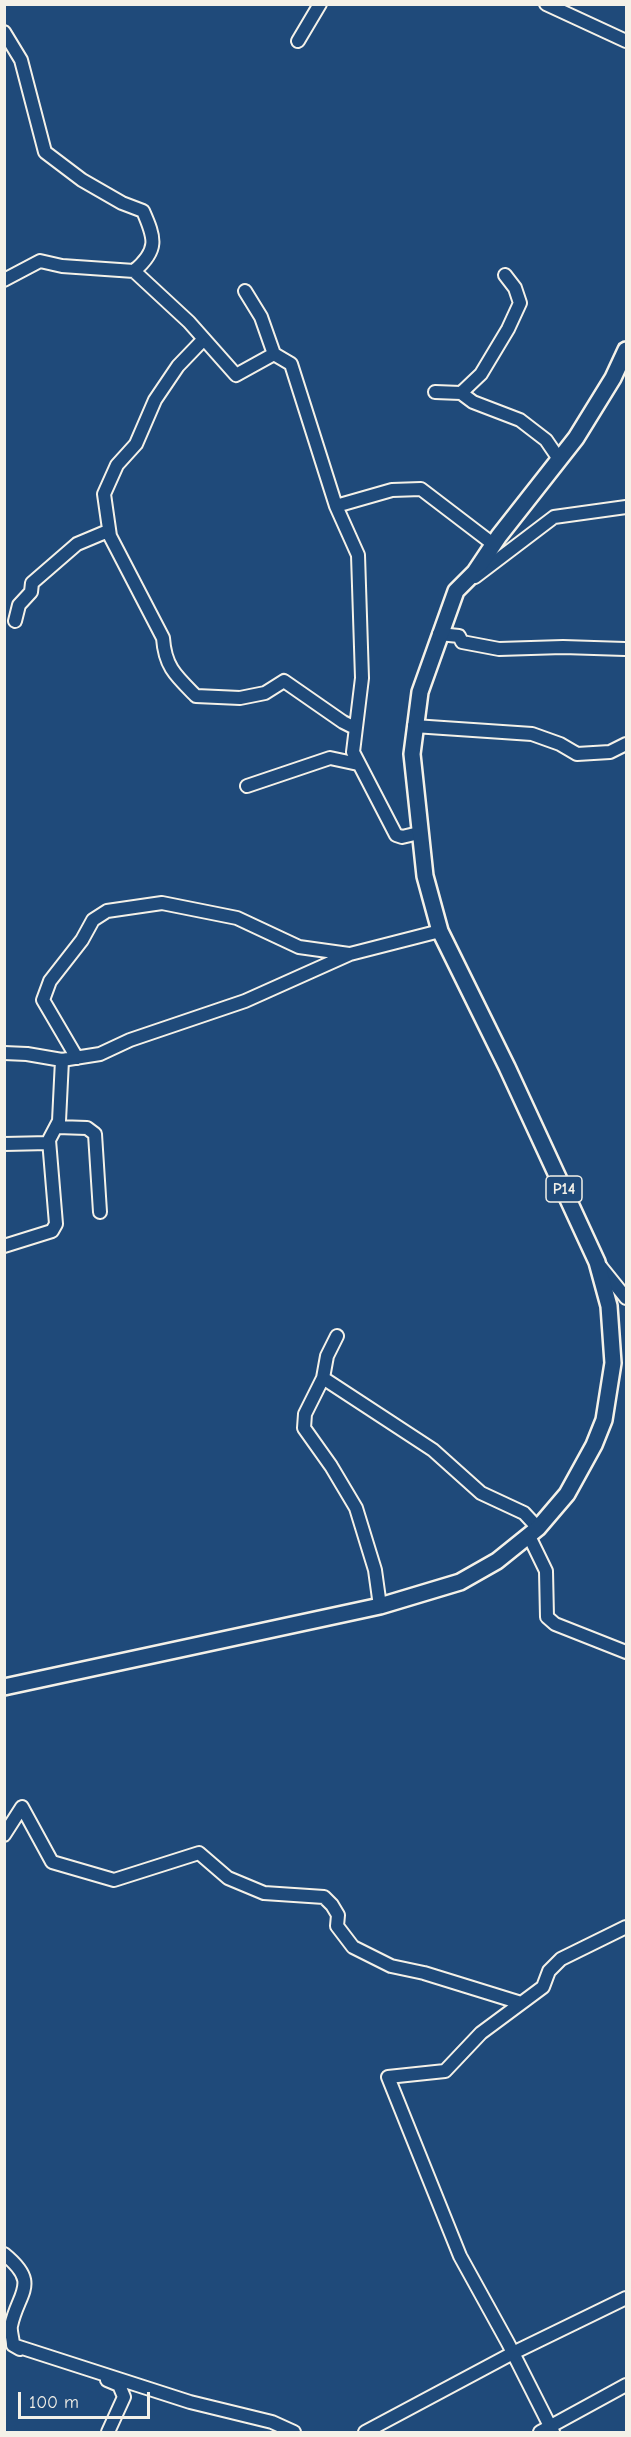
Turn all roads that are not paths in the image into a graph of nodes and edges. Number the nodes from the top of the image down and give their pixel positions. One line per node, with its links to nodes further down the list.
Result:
1 (320, 4): 4 (street)
2 (546, 4): 5 (street)
3 (4, 32): 6 (street)
4 (298, 41)
5 (627, 41)
6 (134, 271): 8 (street); 10 (street)
7 (505, 275): 14 (street)
8 (4, 279)
9 (245, 291): 12 (street)
10 (203, 340): 12 (street); 18 (street)
11 (627, 350): 15 (main road, P14)
12 (274, 354): 16 (street)
13 (435, 392): 14 (street)
14 (461, 393): 15 (street)
15 (559, 459): 19 (main road, P14)
16 (336, 506): 19 (street); 25 (street)
17 (627, 507): 20 (street)
18 (108, 531): 21 (street); 25 (street)
19 (494, 544): 20 (main road, P14)
20 (456, 591): 22 (main road, P14)
21 (15, 621)
22 (439, 634): 23 (street); 24 (main road, P14)
23 (625, 649)
24 (414, 726): 26 (street); 29 (main road, P14)
25 (356, 728): 27 (street)
26 (627, 744)
27 (358, 764): 28 (street); 29 (street)
28 (247, 786)
29 (419, 833): 30 (main road, P14)
30 (440, 931): 31 (street); 40 (main road, P14)
31 (350, 954): 33 (street); 33 (street)
32 (4, 1053): 34 (street)
33 (77, 1058): 34 (street)
34 (62, 1060): 35 (street)
35 (57, 1127): 36 (street); 38 (street)
36 (49, 1143): 37 (street); 39 (street)
37 (4, 1144)
38 (100, 1212)
39 (4, 1246)
40 (597, 1262): 41 (street); 44 (main road, P14)
41 (627, 1298)
42 (337, 1336): 43 (street)
43 (323, 1378): 44 (street); 45 (street)
44 (534, 1532): 45 (main road, P14); 46 (street)
45 (380, 1606): 47 (main road, P14)
46 (627, 1652)
47 (4, 1687)
48 (4, 1835): 50 (street)
49 (627, 1927): 50 (street)
50 (521, 2003): 54 (street)
51 (4, 2254): 53 (street)
52 (627, 2298): 54 (street)
53 (14, 2345): 57 (street); 58 (street)
54 (513, 2353): 56 (street); 59 (street)
55 (627, 2385): 56 (street)
56 (548, 2431)
57 (108, 2433)
58 (294, 2433)
59 (365, 2433)

